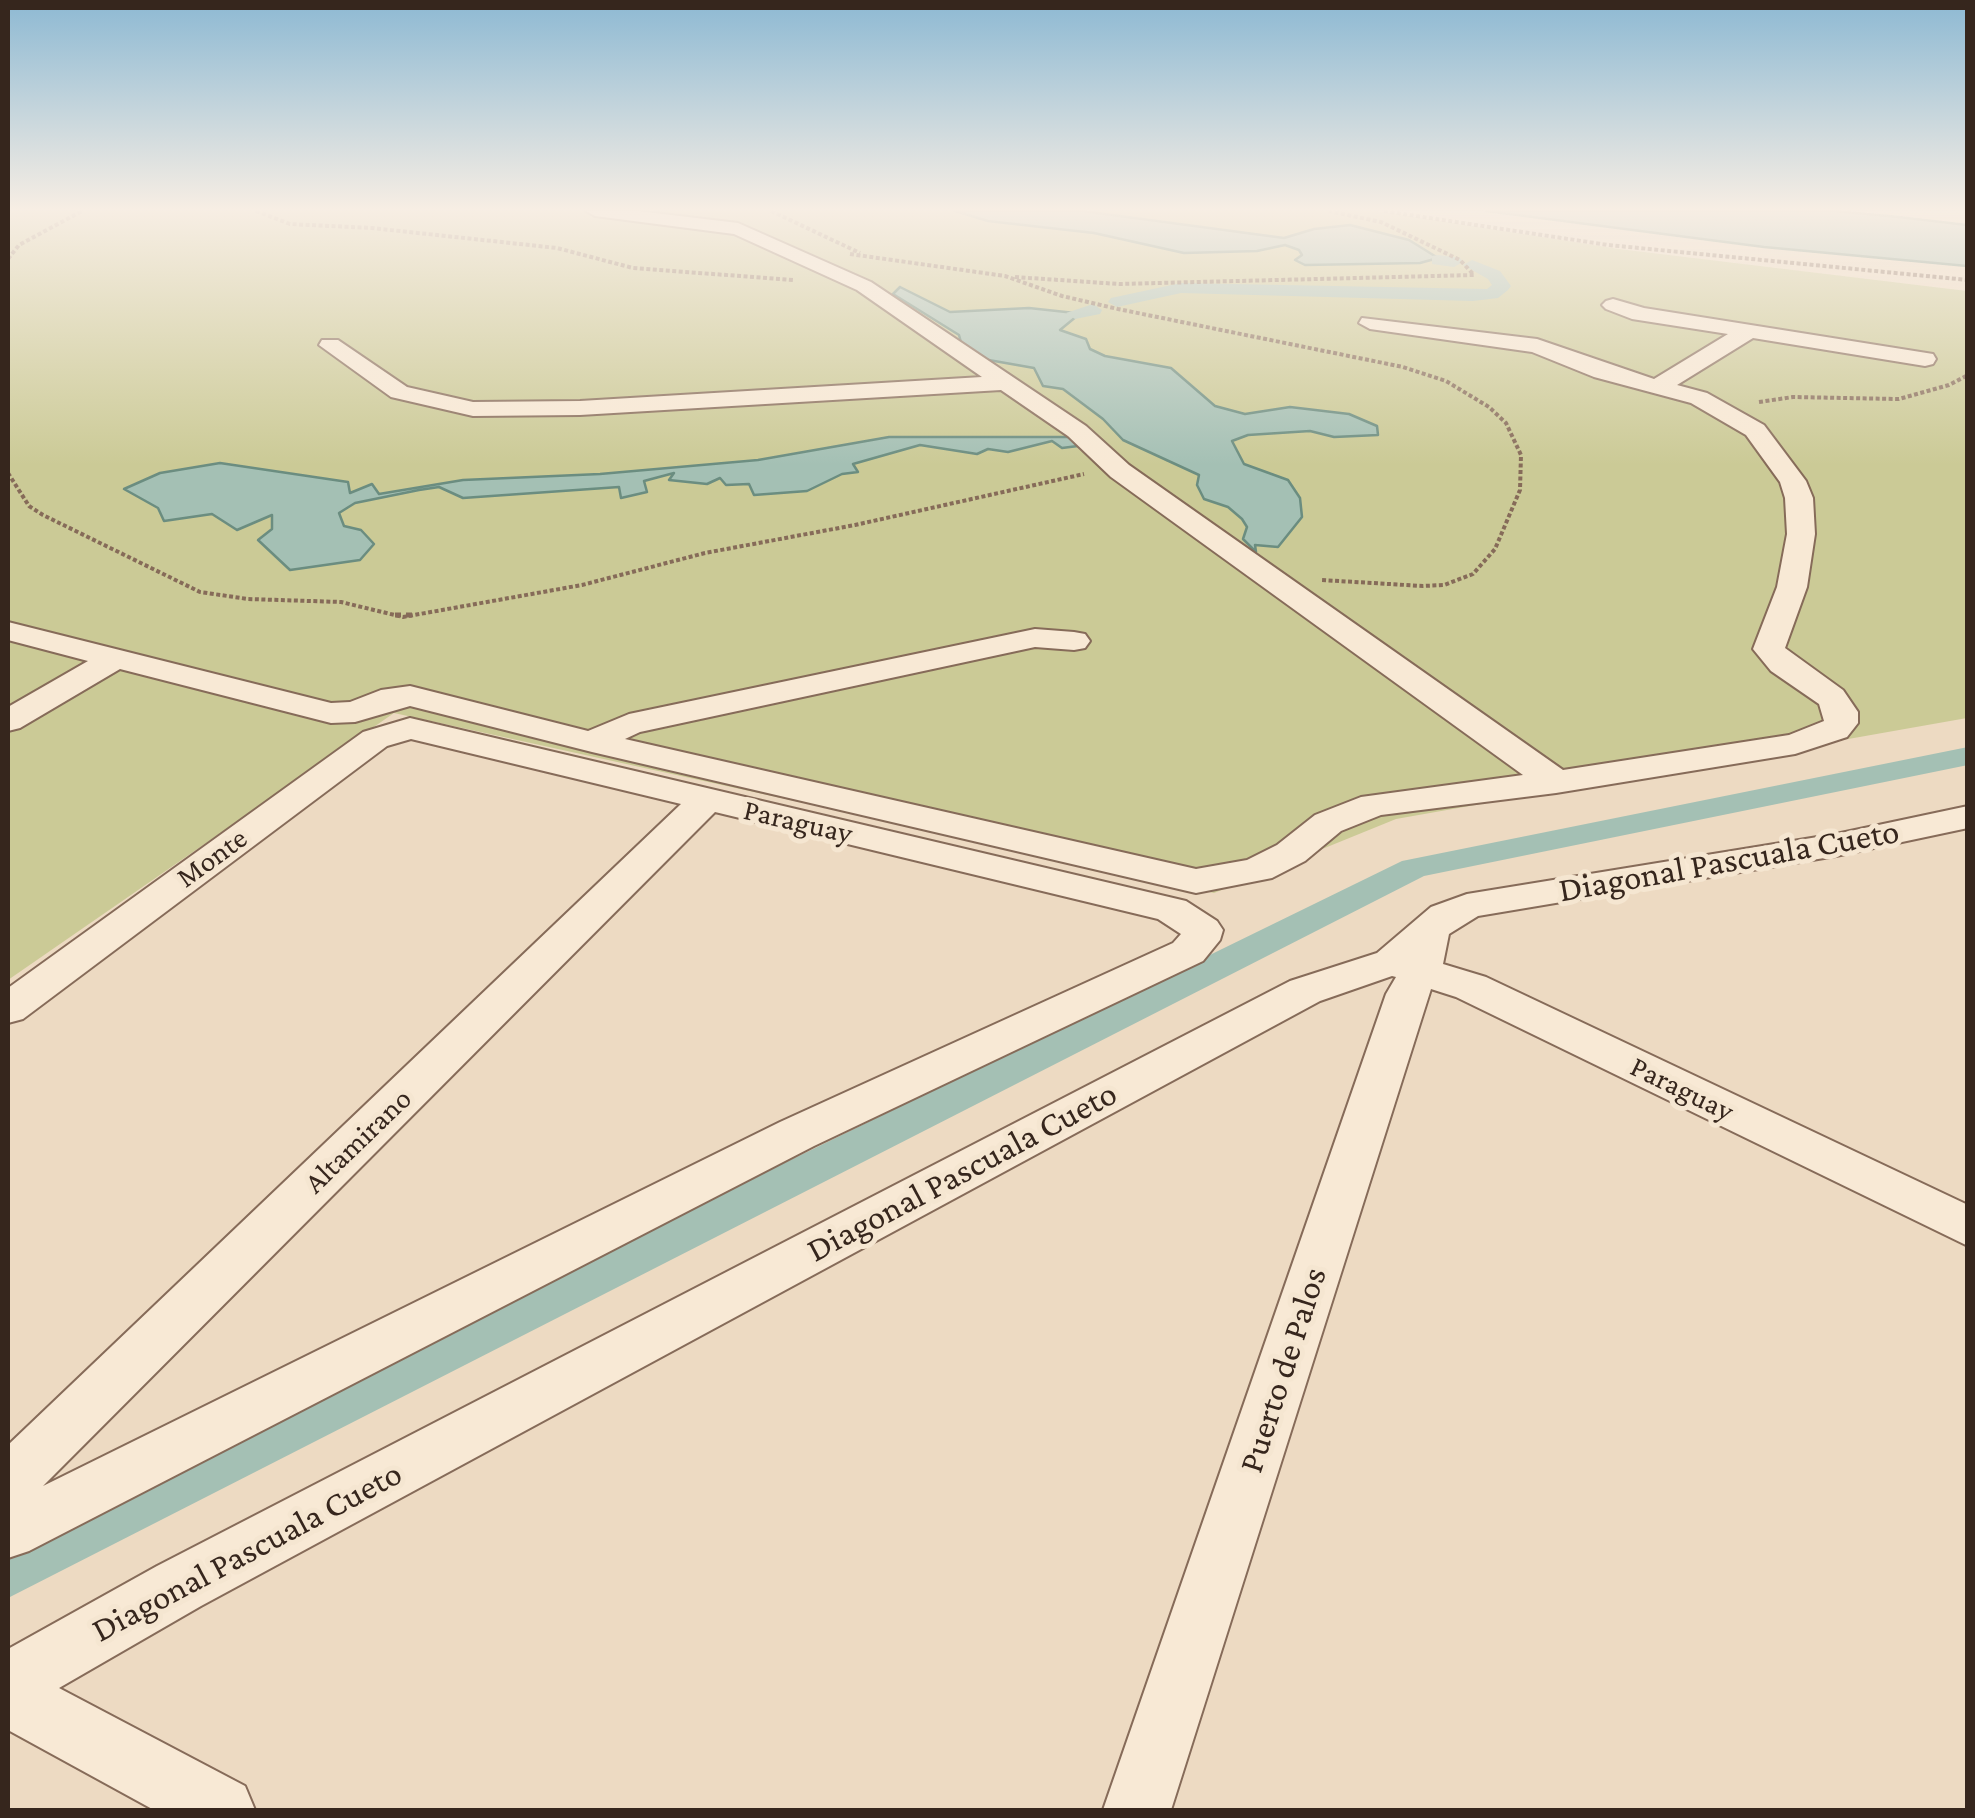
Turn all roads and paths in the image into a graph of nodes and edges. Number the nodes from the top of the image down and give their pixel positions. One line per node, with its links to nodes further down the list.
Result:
1 (895, 296): 11 (street)
2 (1062, 296): 16 (path)
3 (1613, 305): 6 (street)
4 (1370, 323): 12 (street)
5 (1968, 331): 8 (path)
6 (1748, 332): 9 (street); 12 (street)
7 (330, 345): 11 (street)
8 (1968, 353)
9 (1925, 360)
10 (1968, 376): 13 (path)
11 (1002, 383): 14 (street)
12 (1660, 385): 23 (street)
13 (1752, 405)
14 (1120, 471): 15 (path); 16 (street)
15 (8, 474)
16 (1264, 574): 23 (street)
17 (8, 631): 19 (street)
18 (1074, 641): 22 (street)
19 (116, 658): 20 (street); 22 (street)
20 (8, 721)
21 (426, 730): 24 (street, Paraguay); 27 (street, Monte)
22 (592, 742): 23 (street)
23 (1556, 782)
24 (706, 800): 29 (street, Altamirano); 30 (street, Paraguay)
25 (1968, 817): 26 (street, Diagonal Pascuala Cueto)
26 (1414, 954): 28 (street, Paraguay); 31 (street, Diagonal Pascuala Cueto); 33 (street, Puerto de Palos)
27 (8, 1009)
28 (1968, 1227)
29 (8, 1482)
30 (8, 1532)
31 (14, 1700): 32 (street)
32 (221, 1810)
33 (1137, 1810)

